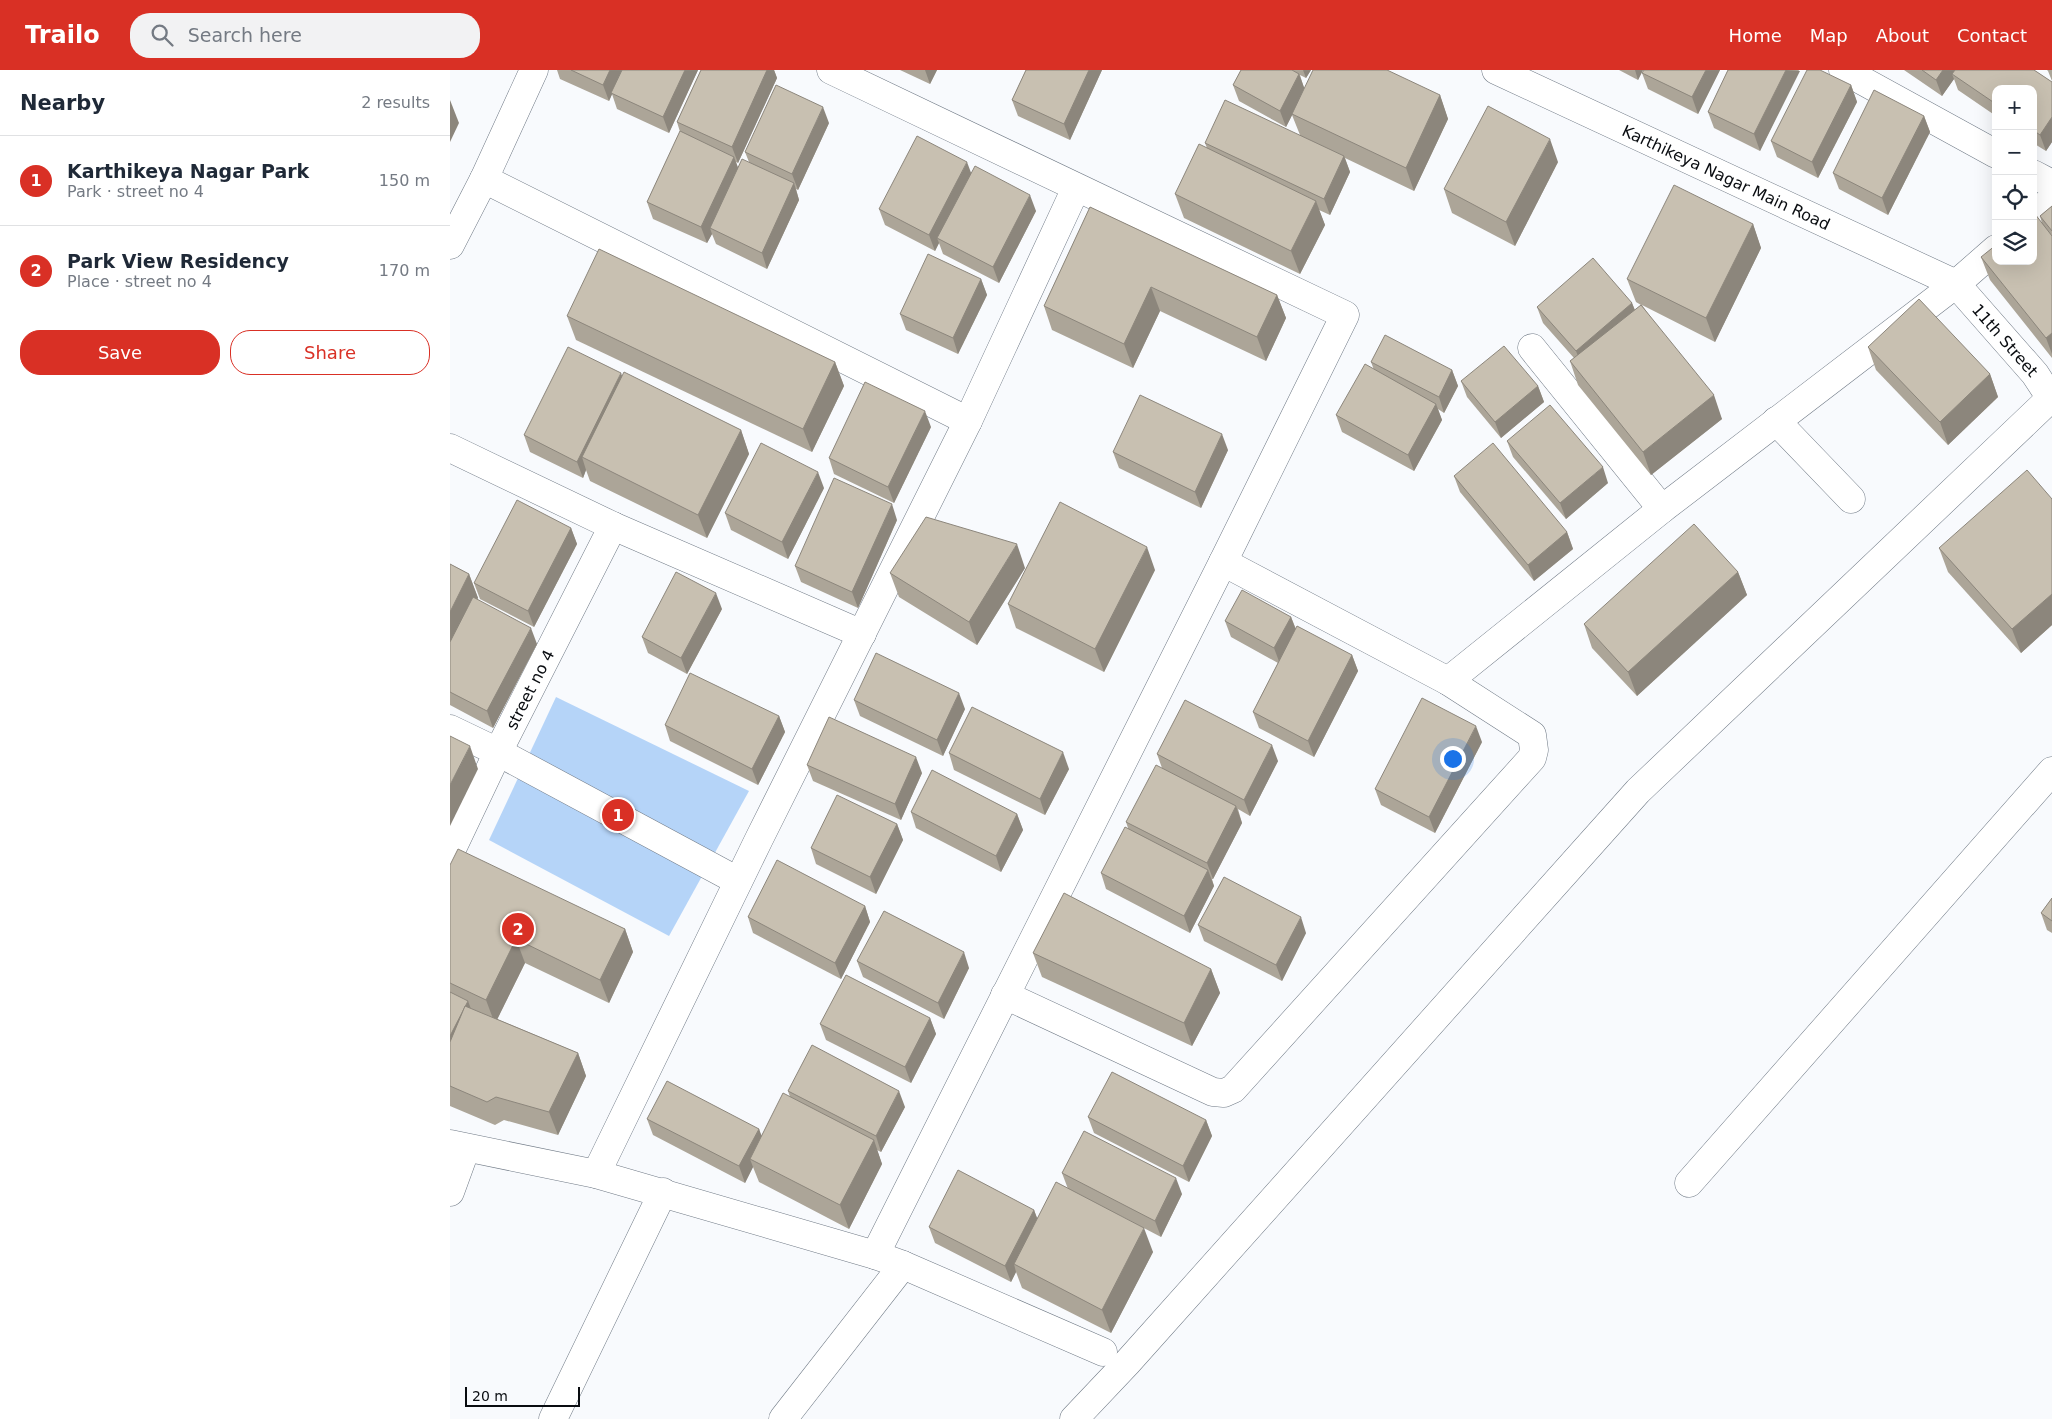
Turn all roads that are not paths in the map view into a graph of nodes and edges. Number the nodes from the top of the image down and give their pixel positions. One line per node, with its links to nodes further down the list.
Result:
1 (534, 70): 7 (street)
2 (831, 70): 9 (street)
3 (1496, 70): 14 (street, Karthikeya Nagar Main Road)
4 (1843, 70): 5 (street)
5 (1992, 152)
6 (2035, 175): 8 (street)
7 (484, 179): 12 (street); 17 (street)
8 (2052, 184)
9 (1076, 188): 17 (street); 23 (street)
10 (2052, 199): 11 (street)
11 (2037, 212)
12 (450, 245)
13 (1992, 252): 14 (street)
14 (1956, 284): 16 (street, 11th Street); 18 (street)
15 (1532, 348): 21 (street)
16 (2051, 399): 42 (street)
17 (968, 421): 24 (street)
18 (1776, 422): 20 (street); 21 (street)
19 (450, 448): 22 (street)
20 (1851, 499)
21 (1662, 509): 25 (street)
22 (613, 526): 24 (street); 27 (street, street no 4)
23 (1223, 562): 25 (street); 31 (street)
24 (862, 634): 30 (street)
25 (1448, 681): 31 (street)
26 (450, 729): 27 (street)
27 (498, 752): 29 (street, street no 4); 30 (street)
28 (2052, 771): 34 (street)
29 (450, 853)
30 (738, 882): 33 (street)
31 (1005, 995): 37 (street)
32 (458, 1146): 33 (street); 35 (street)
33 (596, 1174): 36 (street)
34 (1689, 1183)
35 (450, 1192)
36 (663, 1192): 37 (street); 40 (street)
37 (875, 1255): 38 (street)
38 (903, 1265): 39 (street); 41 (street)
39 (1103, 1352)
40 (553, 1419)
41 (783, 1419)
42 (1074, 1419)

